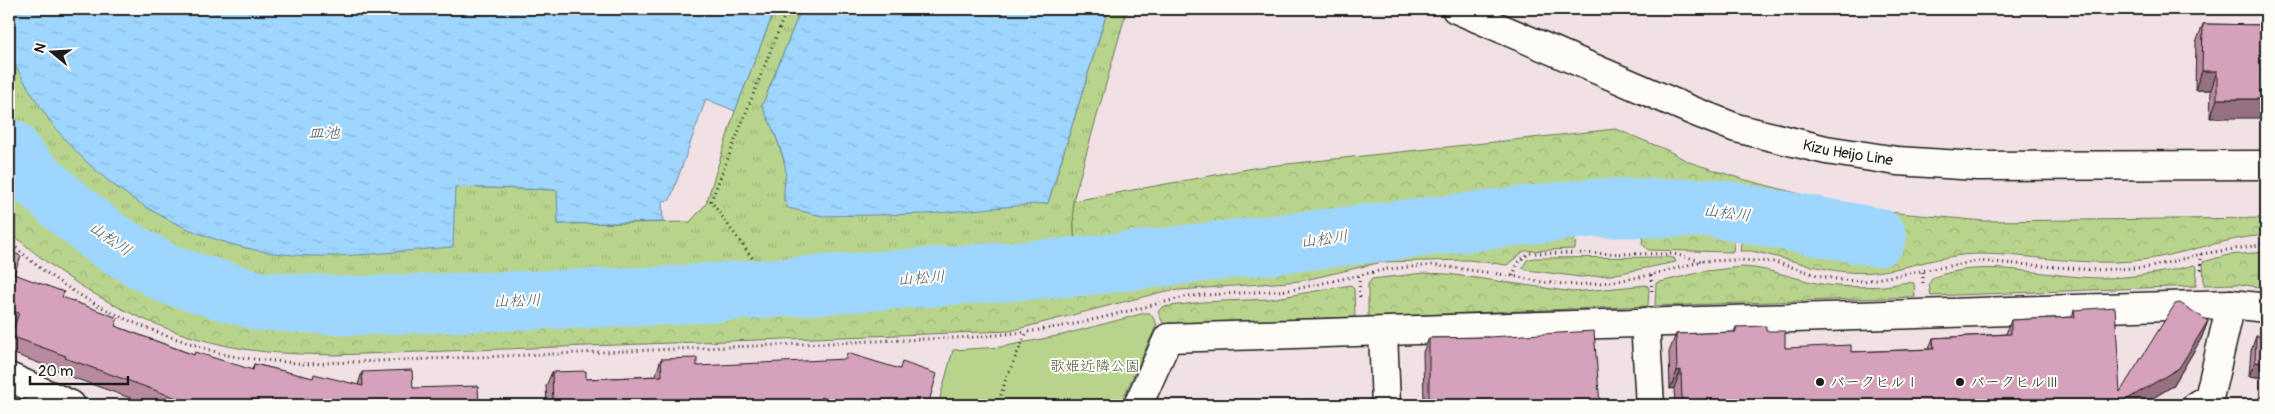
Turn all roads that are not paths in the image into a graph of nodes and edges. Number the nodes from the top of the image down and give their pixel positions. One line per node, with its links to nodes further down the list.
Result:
1 (1456, 9): 2 (street, Kizu Heijo Line)
2 (2266, 165)
3 (2231, 304): 4 (street); 5 (street); 12 (street)
4 (2266, 308)
5 (1645, 322): 6 (street); 11 (street)
6 (1383, 332): 9 (street); 10 (street)
7 (9, 377): 8 (street)
8 (71, 405)
9 (1138, 405)
10 (1386, 405)
11 (1650, 405)
12 (2197, 405)

